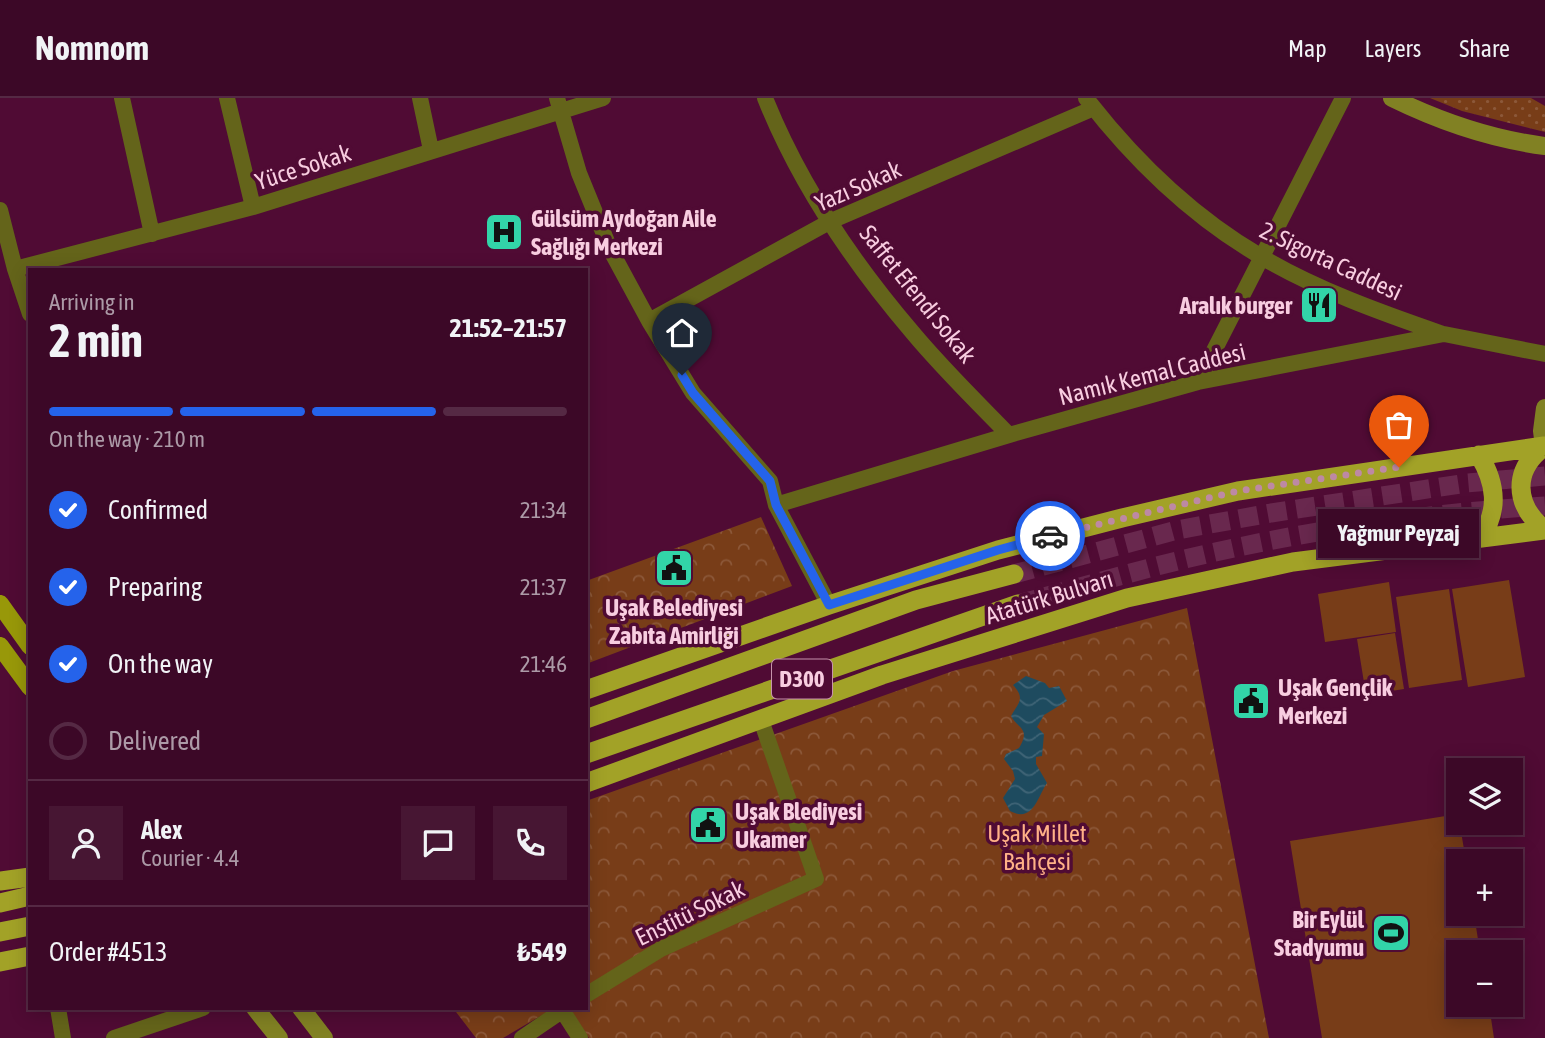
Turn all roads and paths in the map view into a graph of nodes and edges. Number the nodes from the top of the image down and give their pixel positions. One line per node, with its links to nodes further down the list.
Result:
1 (122, 98): 15 (street)
2 (227, 98): 12 (street)
3 (420, 98): 11 (street)
4 (603, 98): 9 (street, Yüce Sokak)
5 (765, 98): 14 (street, Saffet Efendi Sokak)
6 (1343, 98): 16 (street)
7 (1392, 98): 10 (main road)
8 (1090, 103): 14 (street, Yazı Sokak); 16 (street, 2. Sigorta Caddesi)
9 (559, 104): 11 (street, Yüce Sokak); 19 (street)
10 (1545, 146)
11 (431, 150): 12 (street, Yüce Sokak)
12 (253, 207): 15 (street, Yüce Sokak)
13 (0, 209): 17 (street)
14 (831, 221): 19 (street, Yazı Sokak); 24 (street, Saffet Efendi Sokak)
15 (152, 234): 17 (street, Yüce Sokak)
16 (1262, 257): 20 (street, 2. Sigorta Caddesi); 22 (street)
17 (15, 270): 18 (street)
18 (28, 308)
19 (649, 321): 27 (street)
20 (1444, 334): 21 (street, Namık Kemal Caddesi); 22 (street, Namık Kemal Caddesi)
21 (1545, 354)
22 (1198, 382): 24 (street, Namık Kemal Caddesi)
23 (1545, 408): 25 (main road)
24 (1009, 435): 27 (street, Namık Kemal Caddesi)
25 (1544, 446): 26 (highway); 28 (highway, Atatürk Bulvarı)
26 (1479, 455): 29 (highway); 33 (highway)
27 (776, 505): 33 (street)
28 (1545, 531): 29 (highway, Atatürk Bulvarı)
29 (1480, 538): 39 (highway, Atatürk Bulvarı)
30 (1014, 574): 38 (highway, Atatürk Bulvarı / D300)
31 (0, 604): 34 (main road)
32 (1018, 604): 40 (highway, Atatürk Bulvarı / D300)
33 (829, 605): 37 (highway)
34 (28, 643)
35 (0, 646): 36 (main road)
36 (28, 684)
37 (588, 689)
38 (588, 718)
39 (761, 720): 41 (highway, Atatürk Bulvarı); 50 (street, Enstitü Sokak)
40 (588, 753)
41 (588, 782)
42 (28, 877): 43 (highway)
43 (0, 881)
44 (28, 896): 45 (highway)
45 (0, 903)
46 (28, 926): 47 (highway)
47 (0, 932)
48 (28, 956): 49 (highway)
49 (0, 962)
50 (588, 994)
51 (58, 1010): 57 (street)
52 (197, 1010): 58 (street)
53 (257, 1010): 59 (main road)
54 (303, 1010): 60 (main road)
55 (563, 1010): 61 (street)
56 (565, 1010): 62 (street)
57 (63, 1038)
58 (114, 1038)
59 (278, 1038)
60 (324, 1038)
61 (522, 1038)
62 (580, 1038)

